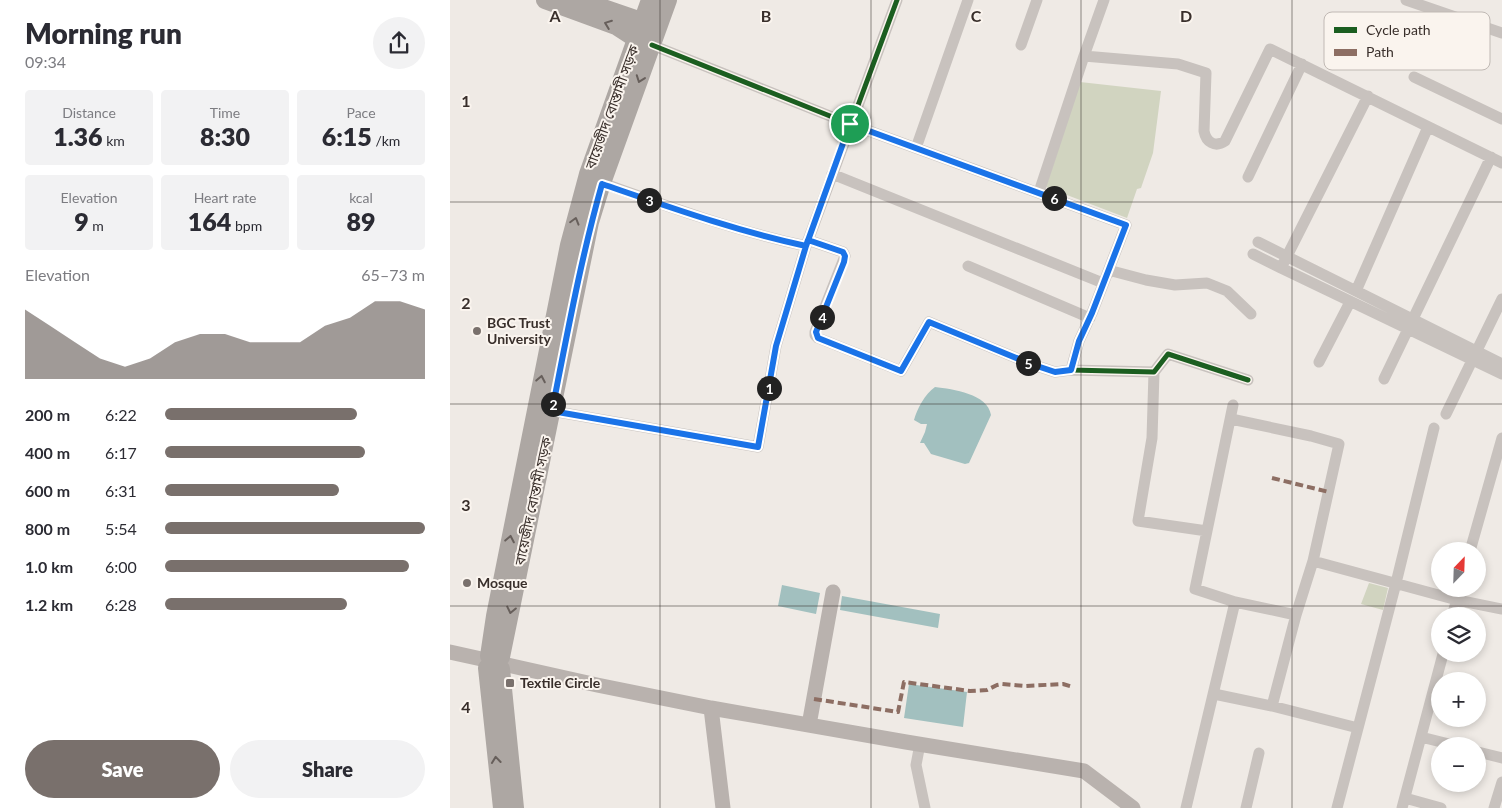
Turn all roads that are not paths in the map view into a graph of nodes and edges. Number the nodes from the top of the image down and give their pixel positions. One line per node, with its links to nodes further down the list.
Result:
1 (545, 0): 14 (main road, one-way to 1)
2 (580, 0): 11 (main road)
3 (650, 0): 11 (main road, বায়েজীদ বোস্তামী সড়ক)
4 (668, 0): 11 (main road, বায়েজীদ বোস্তামী সড়ক)
5 (897, 0): 21 (street)
6 (968, 0): 23 (street)
7 (1037, 0): 15 (street)
8 (1104, 0): 16 (street)
9 (1406, 0): 10 (street)
10 (1441, 12)
11 (651, 24): 14 (main road, বায়েজীদ বোস্তামী সড়ক)
12 (1490, 29): 13 (street)
13 (1502, 33)
14 (644, 42): 21 (street); 28 (main road, বায়েজীদ বোস্তামী সড়ক, one-way to 28); 68 (main road, বায়েজীদ বোস্তামী সড়ক, one-way to 14)
15 (1021, 44)
16 (1084, 56): 17 (street); 29 (street)
17 (1302, 64): 19 (street); 27 (street)
18 (1414, 77): 20 (street)
19 (1368, 96): 22 (street); 33 (street)
20 (1502, 119)
21 (850, 124): 23 (street); 26 (street)
22 (1428, 127): 24 (street); 37 (street)
23 (916, 148): 29 (street)
24 (1491, 157): 25 (street); 42 (street)
25 (1502, 163)
26 (832, 174): 31 (street); 36 (street)
27 (1248, 177)
28 (602, 184): 31 (street); 52 (main road, বায়েজীদ বোস্তামী সড়ক)
29 (1040, 192): 36 (street)
30 (1258, 242): 33 (street)
31 (807, 243): 46 (street); 52 (street)
32 (1253, 254): 35 (street)
33 (1288, 256): 35 (street); 37 (street)
34 (968, 266): 41 (street)
35 (1281, 268): 39 (street)
36 (1105, 278): 40 (street); 41 (street)
37 (1356, 291): 42 (street)
38 (1502, 299): 43 (street)
39 (1350, 302): 42 (street); 44 (street)
40 (1251, 314)
41 (1090, 318): 46 (street)
42 (1410, 325): 43 (street); 49 (street)
43 (1475, 356): 45 (street); 48 (street); 53 (street)
44 (1319, 362)
45 (1502, 364)
46 (1071, 370): 47 (street)
47 (1154, 372): 50 (street); 57 (street)
48 (1502, 374)
49 (1384, 379)
50 (1248, 380)
51 (1233, 405): 54 (street)
52 (552, 411): 68 (main road, বায়েজীদ বোস্তামী সড়ক, one-way to 68)
53 (1446, 414)
54 (1231, 419): 57 (street); 59 (street)
55 (1434, 428): 60 (street)
56 (1502, 438): 58 (street)
57 (1207, 531): 64 (street)
58 (1473, 542)
59 (1312, 561): 60 (street); 66 (street)
60 (1396, 583): 61 (street); 74 (street)
61 (1431, 589)
62 (833, 592): 73 (street)
63 (1470, 598): 65 (street)
64 (1236, 602): 66 (street); 70 (street)
65 (1502, 609)
66 (1296, 615): 71 (street)
67 (450, 652): 68 (street)
68 (494, 662): 72 (street); 83 (main road, বায়েজীদ বোস্তামী সড়ক, one-way to 68); 84 (main road, বায়েজীদ বোস্তামী সড়ক)
69 (1441, 662): 75 (street)
70 (1214, 694): 71 (street); 88 (street)
71 (1272, 706): 74 (street)
72 (711, 708): 73 (street); 85 (street)
73 (810, 725): 77 (street)
74 (1358, 728): 90 (street)
75 (1421, 737): 76 (street); 82 (street)
76 (1431, 740)
77 (920, 744): 86 (street); 87 (street)
78 (1259, 753): 89 (street)
79 (1486, 754): 80 (street)
80 (1502, 758)
81 (1502, 782): 92 (street)
82 (1404, 803): 91 (street)
83 (502, 808)
84 (515, 808)
85 (723, 808)
86 (925, 808)
87 (1132, 808)
88 (1186, 808)
89 (1246, 808)
90 (1337, 808)
91 (1441, 808)
92 (1494, 808)

